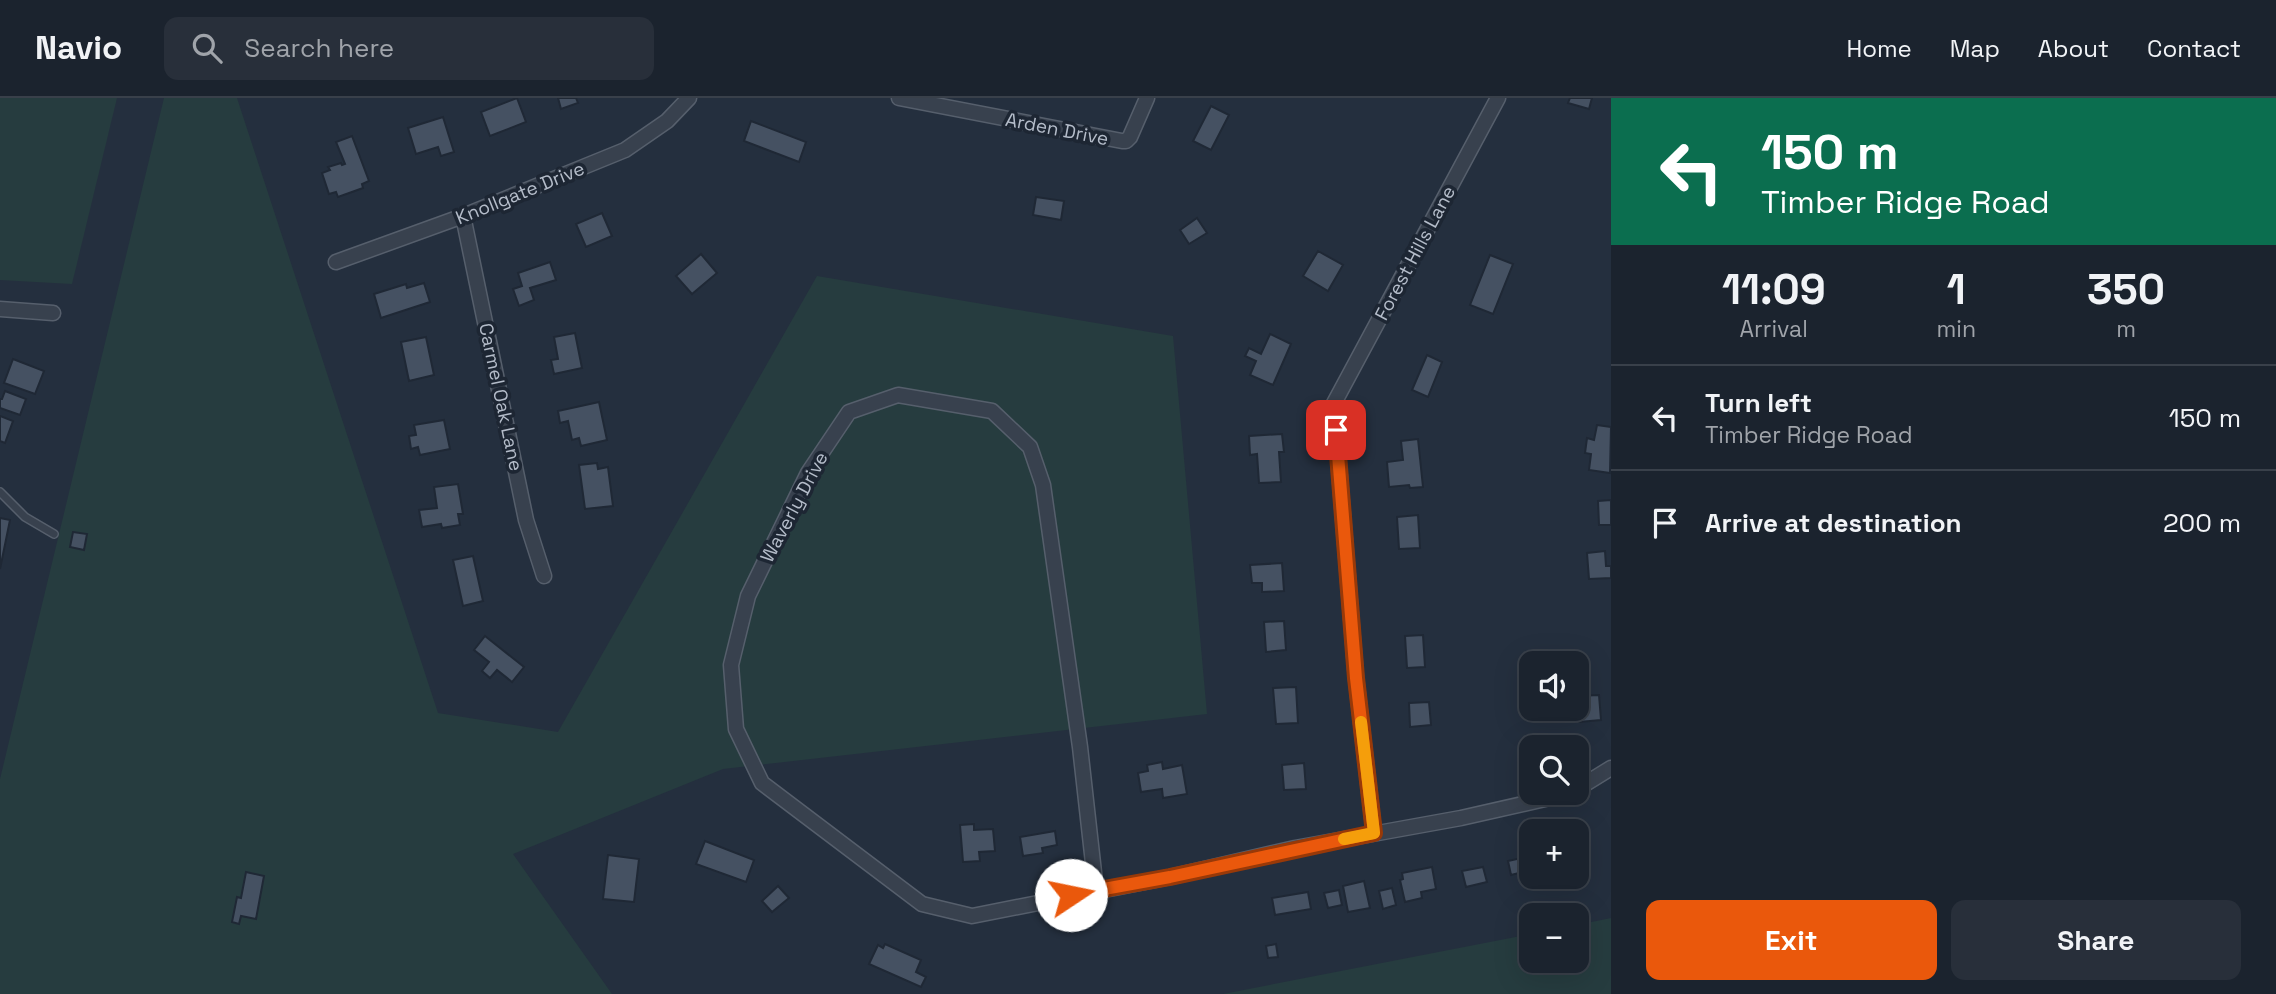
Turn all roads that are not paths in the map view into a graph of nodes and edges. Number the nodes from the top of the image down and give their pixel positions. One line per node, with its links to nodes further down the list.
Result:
1 (689, 98): 5 (street, Knollgate Drive)
2 (900, 98): 3 (street, Arden Drive)
3 (1147, 98)
4 (1497, 98): 9 (street, Forest Hills Lane)
5 (463, 216): 6 (street, Knollgate Drive); 13 (street, Carmel Oak Lane)
6 (336, 262)
7 (0, 312): 8 (street)
8 (53, 313)
9 (1332, 407)
10 (1336, 430): 17 (street)
11 (0, 492): 12 (lane)
12 (54, 534)
13 (544, 576)
14 (1611, 768): 15 (street)
15 (1589, 782)
16 (1519, 805): 17 (street, Waverly Drive)
17 (1374, 833): 18 (street, Waverly Drive)
18 (1096, 890): 18 (street, Waverly Drive)

